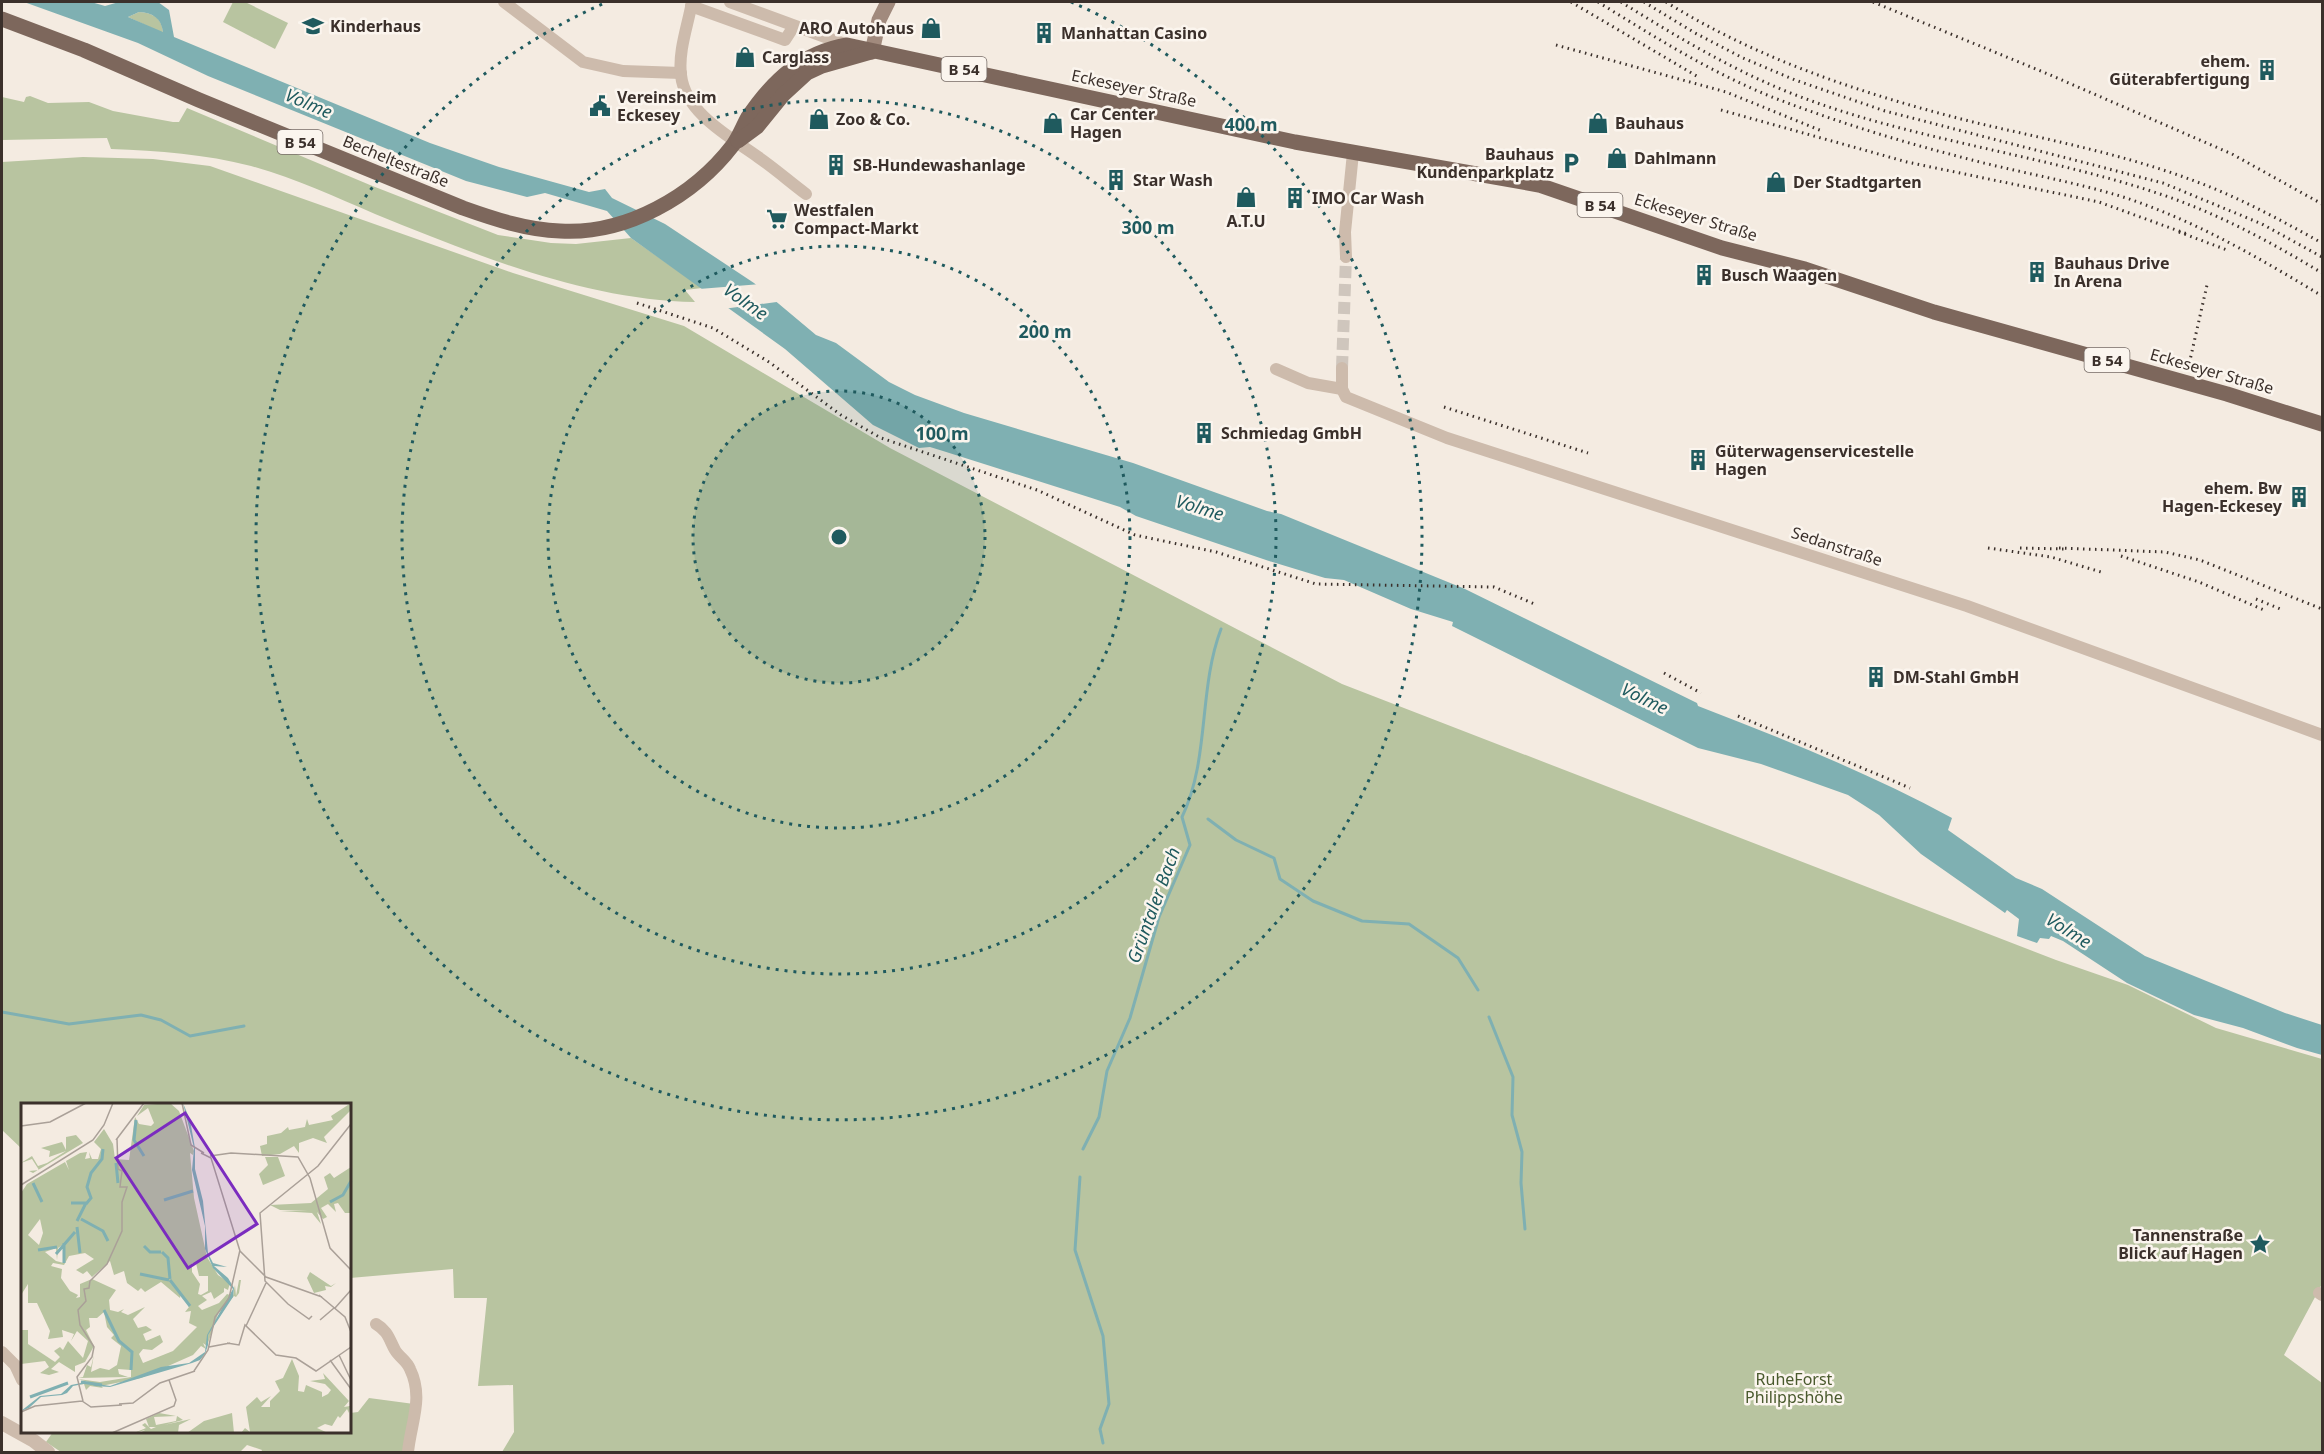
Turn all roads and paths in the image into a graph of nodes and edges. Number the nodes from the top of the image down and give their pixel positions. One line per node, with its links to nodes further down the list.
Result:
1 (504, 2): 9 (street)
2 (730, 2): 6 (street)
3 (888, 2): 8 (main road)
4 (692, 4): 6 (street); 9 (street)
5 (2, 19): 10 (main road, Becheltestraße / B 54)
6 (794, 26): 7 (street)
7 (847, 45): 8 (main road, Becheltestraße / B 54); 10 (main road, Becheltestraße / B 54)
8 (872, 52): 10 (main road, Becheltestraße / B 54); 11 (main road, Eckeseyer Straße / B 54)
9 (681, 73): 10 (street)
10 (735, 142): 12 (street)
11 (1353, 153): 13 (street); 17 (main road, Eckeseyer Straße / B 54)
12 (806, 194)
13 (1346, 257)
14 (1342, 368): 16 (street)
15 (1276, 369): 16 (street)
16 (1342, 389): 18 (street, Sedanstraße)
17 (2322, 423)
18 (2322, 735)
19 (376, 1324): 26 (street)
20 (2, 1352): 21 (street)
21 (21, 1378)
22 (2, 1423): 23 (street)
23 (21, 1430)
24 (36, 1436): 25 (street)
25 (48, 1452)
26 (408, 1452)

